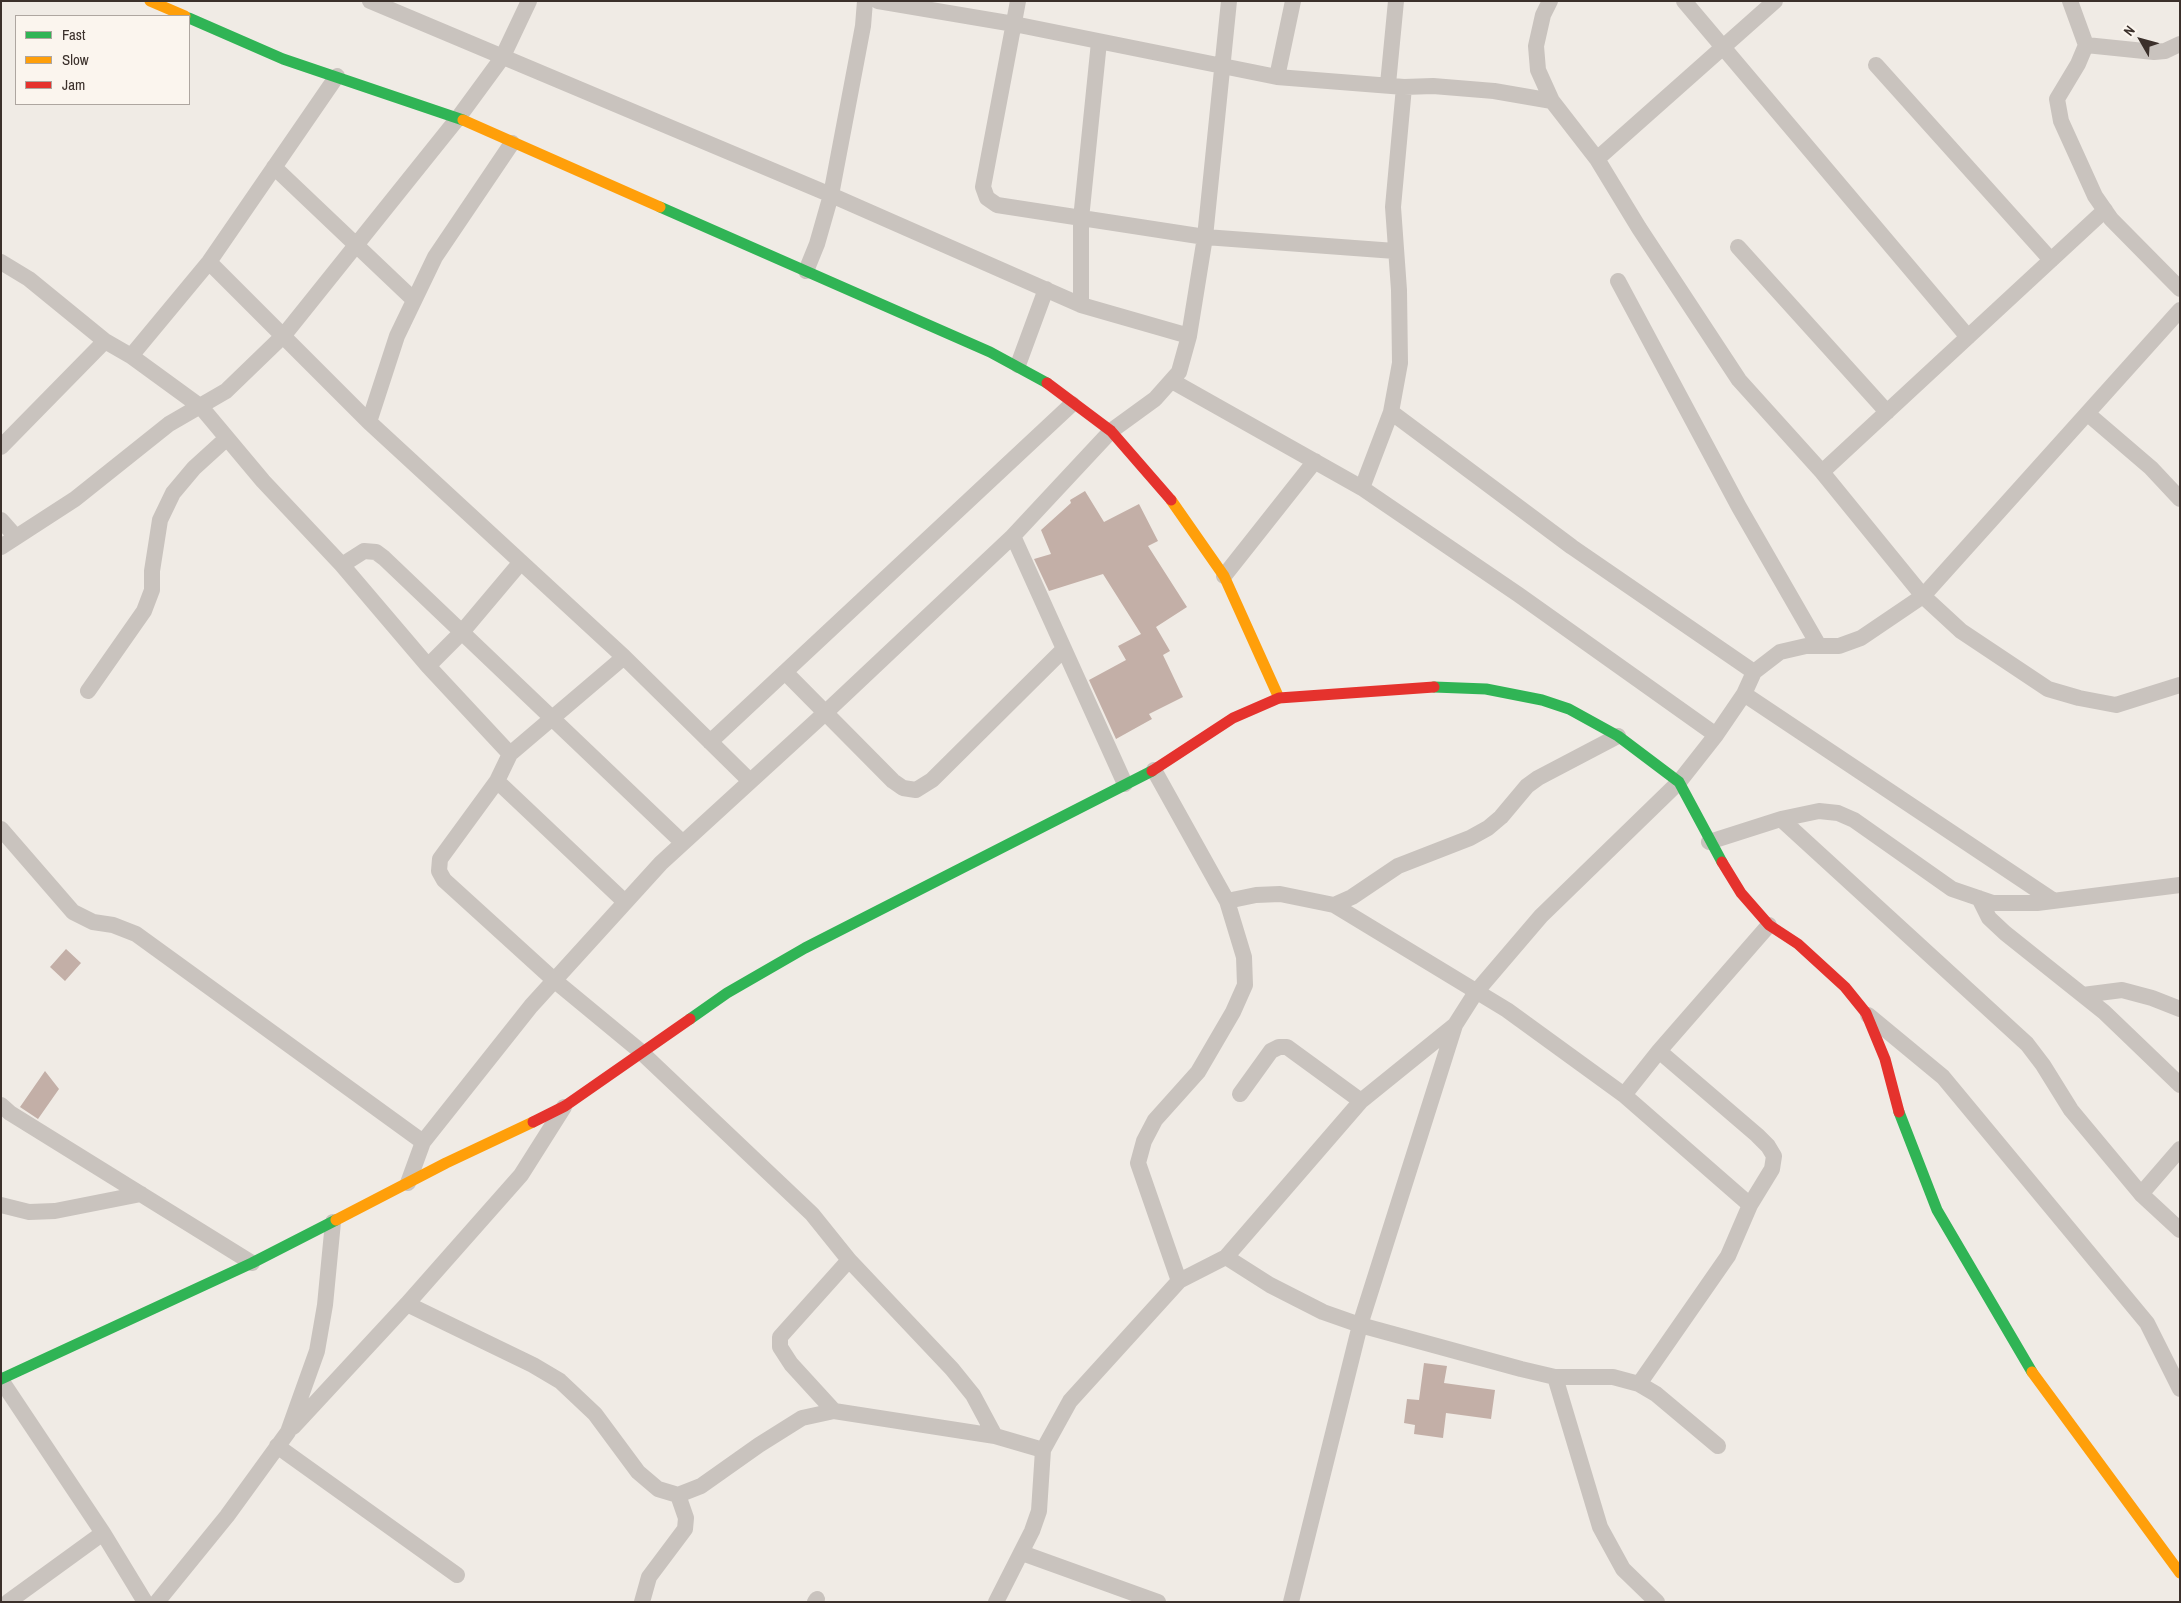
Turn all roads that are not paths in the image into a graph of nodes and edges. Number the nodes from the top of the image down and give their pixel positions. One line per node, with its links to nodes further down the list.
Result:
1 (150, 1): 14 (street)
2 (370, 1): 21 (street)
3 (528, 1): 21 (street)
4 (865, 1): 33 (street)
5 (878, 1): 16 (street)
6 (1018, 1): 16 (street)
7 (1229, 1): 23 (street)
8 (1293, 1): 25 (street)
9 (1396, 1): 26 (street)
10 (1550, 1): 28 (street)
11 (1684, 1): 20 (street)
12 (1775, 1): 20 (street)
13 (2070, 1): 19 (street)
14 (183, 15)
15 (190, 18): 24 (street)
16 (1014, 24): 17 (street); 35 (street)
17 (1099, 42): 23 (street); 35 (street)
18 (2180, 44): 19 (street)
19 (2086, 45): 34 (street)
20 (1722, 47): 31 (street); 52 (street)
21 (502, 58): 29 (street); 33 (street)
22 (1876, 65): 40 (street)
23 (1222, 67): 25 (street); 36 (street)
24 (336, 76): 29 (street); 32 (street)
25 (1278, 77): 26 (street)
26 (1388, 84): 27 (street)
27 (1404, 87): 28 (street); 39 (street)
28 (1552, 101): 31 (street)
29 (458, 118): 30 (street); 37 (street)
30 (512, 143): 43 (street); 47 (street)
31 (1597, 159): 67 (street)
32 (274, 167): 37 (street); 42 (street)
33 (831, 195): 43 (street); 45 (street)
34 (2105, 210): 40 (street); 46 (street)
35 (1081, 219): 36 (street); 48 (street)
36 (1205, 238): 39 (street); 51 (street)
37 (357, 244): 47 (street); 50 (street)
38 (1738, 247): 60 (street)
39 (1395, 251): 59 (street)
40 (2052, 260): 52 (street)
41 (1, 262): 53 (street)
42 (209, 262): 50 (street); 54 (street)
43 (806, 271): 55 (street)
44 (1618, 281): 79 (street)
45 (1046, 289): 48 (street); 55 (street)
46 (2180, 289)
47 (414, 300): 62 (street)
48 (1082, 304): 51 (street)
49 (2180, 310): 61 (street)
50 (284, 335): 58 (street); 62 (street)
51 (1189, 336): 56 (street)
52 (1968, 337): 60 (street)
53 (105, 341): 54 (street); 65 (street)
54 (131, 356): 58 (street)
55 (1018, 365): 57 (street)
56 (1172, 381): 63 (street); 66 (street)
57 (1072, 404): 63 (street); 83 (street)
58 (201, 407): 64 (street); 72 (street)
59 (1391, 412): 68 (street); 84 (street)
60 (1887, 412): 67 (street)
61 (2088, 414): 69 (street); 77 (street)
62 (369, 422): 74 (street)
63 (1111, 431): 71 (street); 76 (street)
64 (228, 438): 75 (street); 86 (street)
65 (1, 447)
66 (1315, 461): 68 (street); 76 (street)
67 (1822, 472): 77 (street)
68 (1362, 488): 91 (street)
69 (2180, 499)
70 (1, 520): 72 (street)
71 (1013, 536): 80 (street); 89 (street)
72 (16, 537): 73 (street)
73 (1, 547)
74 (521, 562): 78 (street); 81 (street)
75 (342, 565): 78 (street); 82 (street)
76 (1224, 576): 88 (street)
77 (1923, 596): 79 (street); 85 (street)
78 (462, 632): 82 (street); 90 (street)
79 (1819, 646): 84 (street)
80 (1064, 649): 89 (street); 99 (street)
81 (624, 658): 90 (street); 93 (street)
82 (428, 666): 94 (street)
83 (785, 672): 89 (street); 93 (street)
84 (1754, 672): 87 (street)
85 (2180, 685)
86 (88, 691)
87 (1744, 694): 91 (street); 107 (street)
88 (1279, 698): 92 (street); 95 (street)
89 (825, 713): 97 (street)
90 (553, 719): 94 (street); 103 (street)
91 (1716, 735): 98 (street)
92 (1618, 736): 98 (street); 109 (street)
93 (710, 742): 97 (street)
94 (510, 754): 96 (street)
95 (1154, 770): 99 (street); 106 (street)
96 (497, 781): 108 (street); 111 (street)
97 (750, 781): 103 (street)
98 (1679, 782): 102 (street); 112 (street)
99 (1125, 784): 117 (street)
100 (1781, 819): 102 (street); 105 (street); 129 (street)
101 (1, 829): 125 (street)
102 (1709, 842): 110 (street)
103 (683, 843): 108 (street)
104 (2180, 885): 107 (street)
105 (1979, 898): 107 (street); 113 (street)
106 (1227, 901): 109 (street); 137 (street)
107 (2054, 901)
108 (625, 902): 111 (street)
109 (1334, 905): 112 (street)
110 (1769, 925): 115 (street); 118 (street)
111 (554, 980): 117 (street); 125 (street)
112 (1476, 992): 116 (street); 121 (street)
113 (2083, 995): 114 (street); 119 (street)
114 (2180, 1009)
115 (1866, 1013): 143 (street); 153 (street)
116 (1455, 1025): 122 (street); 139 (street)
117 (640, 1051): 124 (street); 135 (street)
118 (1659, 1051): 121 (street); 131 (street)
119 (2180, 1084)
120 (1240, 1094): 122 (street)
121 (1624, 1095): 131 (street)
122 (1362, 1101): 134 (street)
123 (1, 1105): 128 (street)
124 (565, 1106): 127 (street); 138 (street)
125 (423, 1142): 127 (street)
126 (2180, 1149): 129 (street)
127 (408, 1183): 132 (street)
128 (141, 1194): 130 (street); 136 (street)
129 (2141, 1194): 133 (street)
130 (1, 1205)
131 (1750, 1206): 142 (street)
132 (332, 1222): 136 (street); 145 (street)
133 (2180, 1230)
134 (1226, 1257): 137 (street); 139 (street)
135 (849, 1260): 144 (street); 146 (street)
136 (252, 1262): 141 (street)
137 (1179, 1281): 149 (street)
138 (407, 1304): 145 (street); 150 (street)
139 (1360, 1325): 140 (street); 161 (street)
140 (1555, 1376): 142 (street); 162 (street)
141 (1, 1380): 151 (street)
142 (1639, 1384): 148 (street)
143 (2180, 1389)
144 (834, 1411): 146 (street); 150 (street)
145 (288, 1432): 147 (street)
146 (995, 1436): 149 (street)
147 (277, 1446): 154 (street); 157 (street)
148 (1718, 1446)
149 (1043, 1450): 152 (street)
150 (678, 1495): 158 (street)
151 (103, 1533): 155 (street); 156 (street)
152 (1022, 1553): 159 (street); 160 (street)
153 (2180, 1573)
154 (457, 1575)
155 (8, 1602)
156 (145, 1602)
157 (157, 1602)
158 (642, 1602)
159 (996, 1602)
160 (1158, 1602)
161 (1291, 1602)
162 (1657, 1602)

